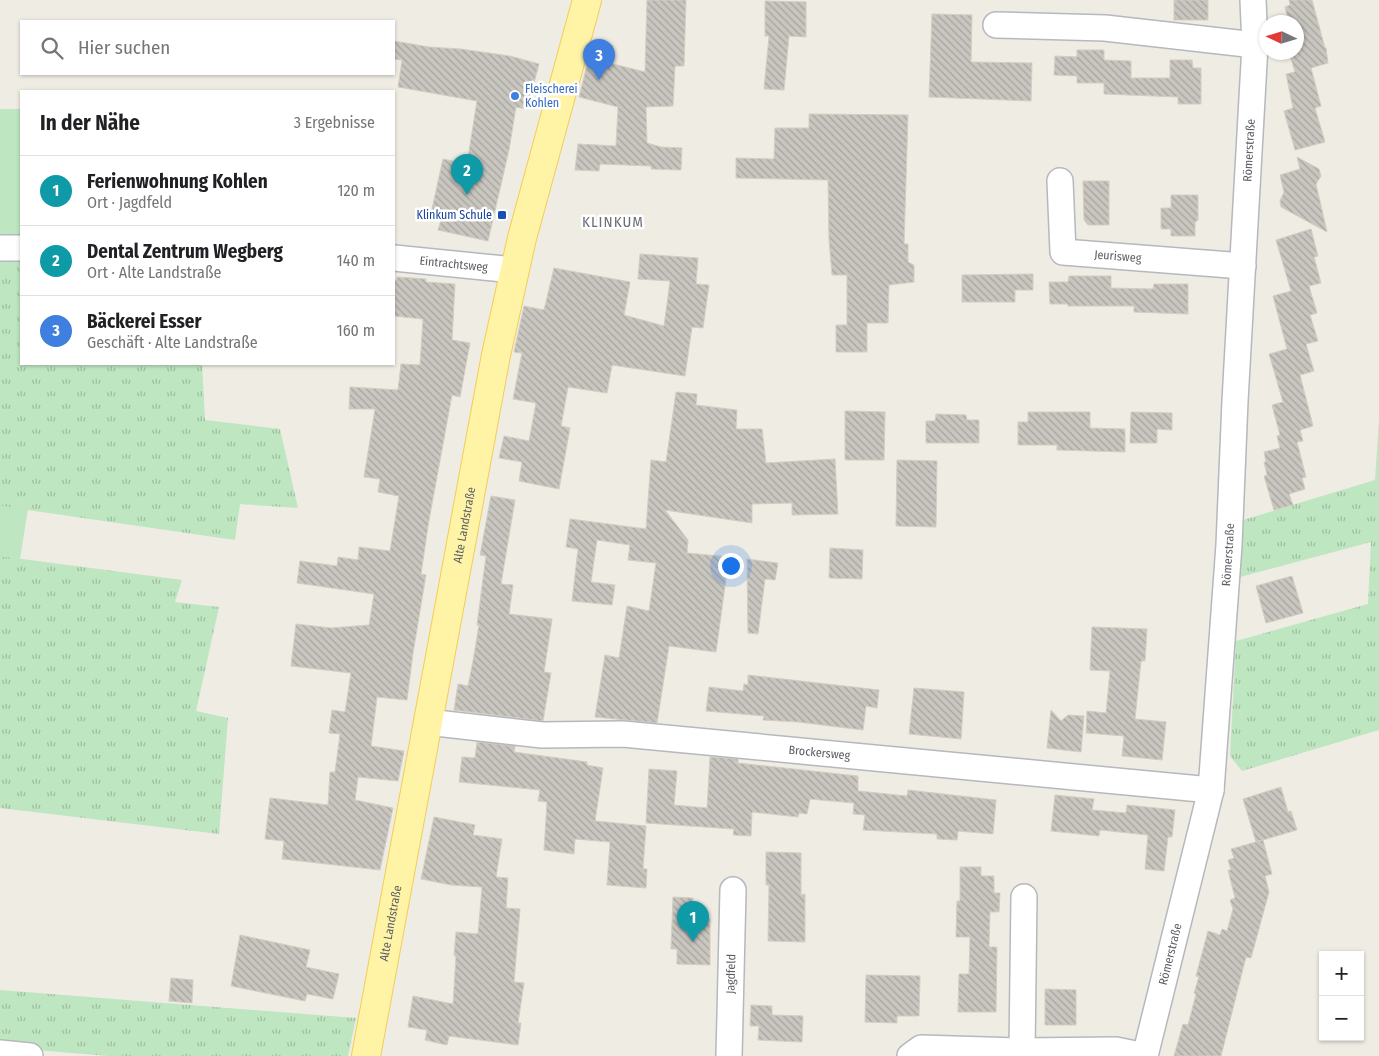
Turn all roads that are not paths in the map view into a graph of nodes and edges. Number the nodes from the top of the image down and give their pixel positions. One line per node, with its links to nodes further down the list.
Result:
1 (587, 0): 10 (main road, Alte Landstraße)
2 (1253, 0): 4 (street, Römerstraße)
3 (996, 24): 4 (street)
4 (1255, 45): 9 (street, Römerstraße)
5 (1060, 181): 9 (street, Jeurisweg)
6 (0, 248): 7 (street)
7 (20, 248)
8 (395, 258): 10 (street, Eintrachtsweg)
9 (1243, 266): 12 (street, Römerstraße)
10 (514, 270): 11 (main road, Alte Landstraße)
11 (427, 722): 12 (street, Brockersweg); 18 (main road, Alte Landstraße)
12 (1211, 790): 21 (street, Römerstraße)
13 (733, 890): 19 (street, Jagdfeld)
14 (1024, 897): 15 (street)
15 (1022, 1051): 20 (street); 21 (street)
16 (0, 1054): 17 (street)
17 (30, 1056)
18 (366, 1056)
19 (729, 1056)
20 (910, 1056)
21 (1145, 1056)

